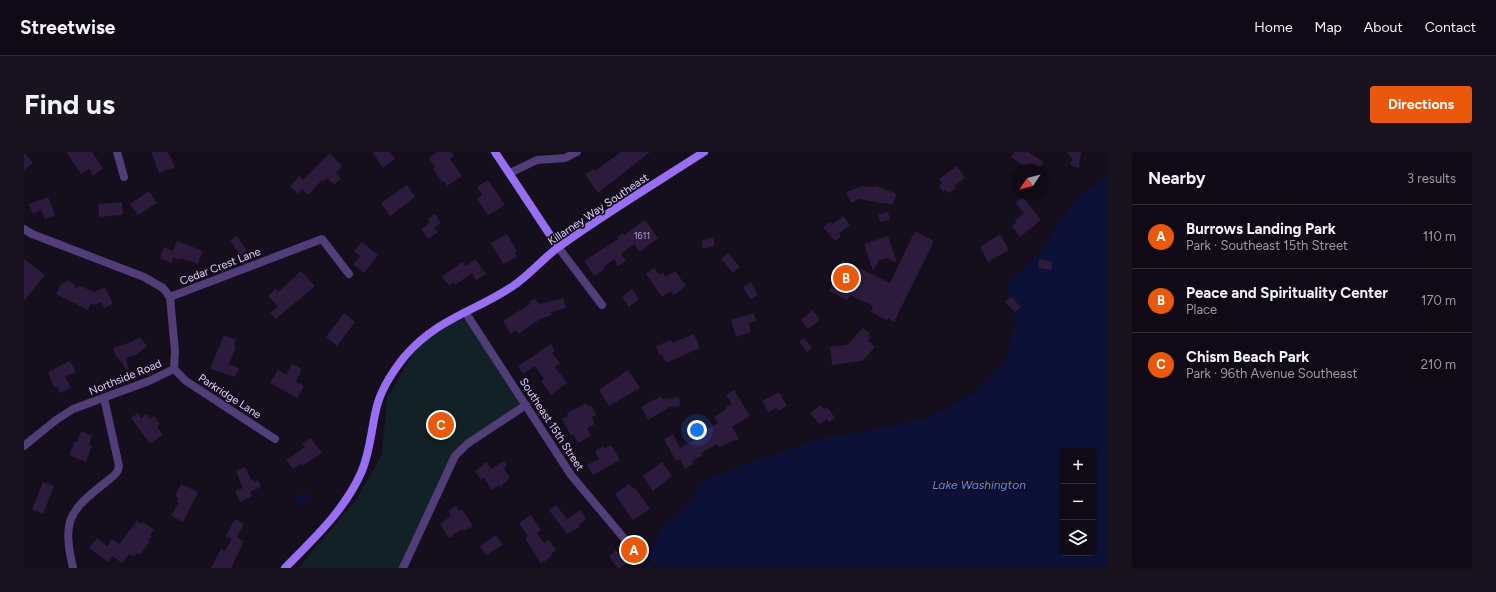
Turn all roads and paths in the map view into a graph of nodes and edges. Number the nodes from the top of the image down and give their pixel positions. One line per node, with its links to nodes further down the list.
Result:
1 (117, 152): 6 (street)
2 (495, 152): 5 (street)
3 (577, 152): 5 (street)
4 (704, 152): 8 (street, Killarney Way Southeast)
5 (510, 173): 8 (street)
6 (124, 177)
7 (24, 229): 10 (street, Cedar Crest Lane)
8 (558, 247): 11 (street); 12 (street, Killarney Way Southeast)
9 (349, 274): 10 (street, Cedar Crest Lane)
10 (170, 297): 13 (street, Northside Road)
11 (602, 305)
12 (465, 312): 15 (street, Southeast 15th Street); 20 (street, Killarney Way Southeast)
13 (174, 369): 14 (street, Northside Road); 16 (street, Parkridge Lane)
14 (104, 398): 17 (street, Northside Road); 19 (street)
15 (526, 405): 18 (street, Southeast 15th Street); 21 (street)
16 (275, 439)
17 (24, 446)
18 (628, 543)
19 (73, 568)
20 (285, 568)
21 (403, 568)

